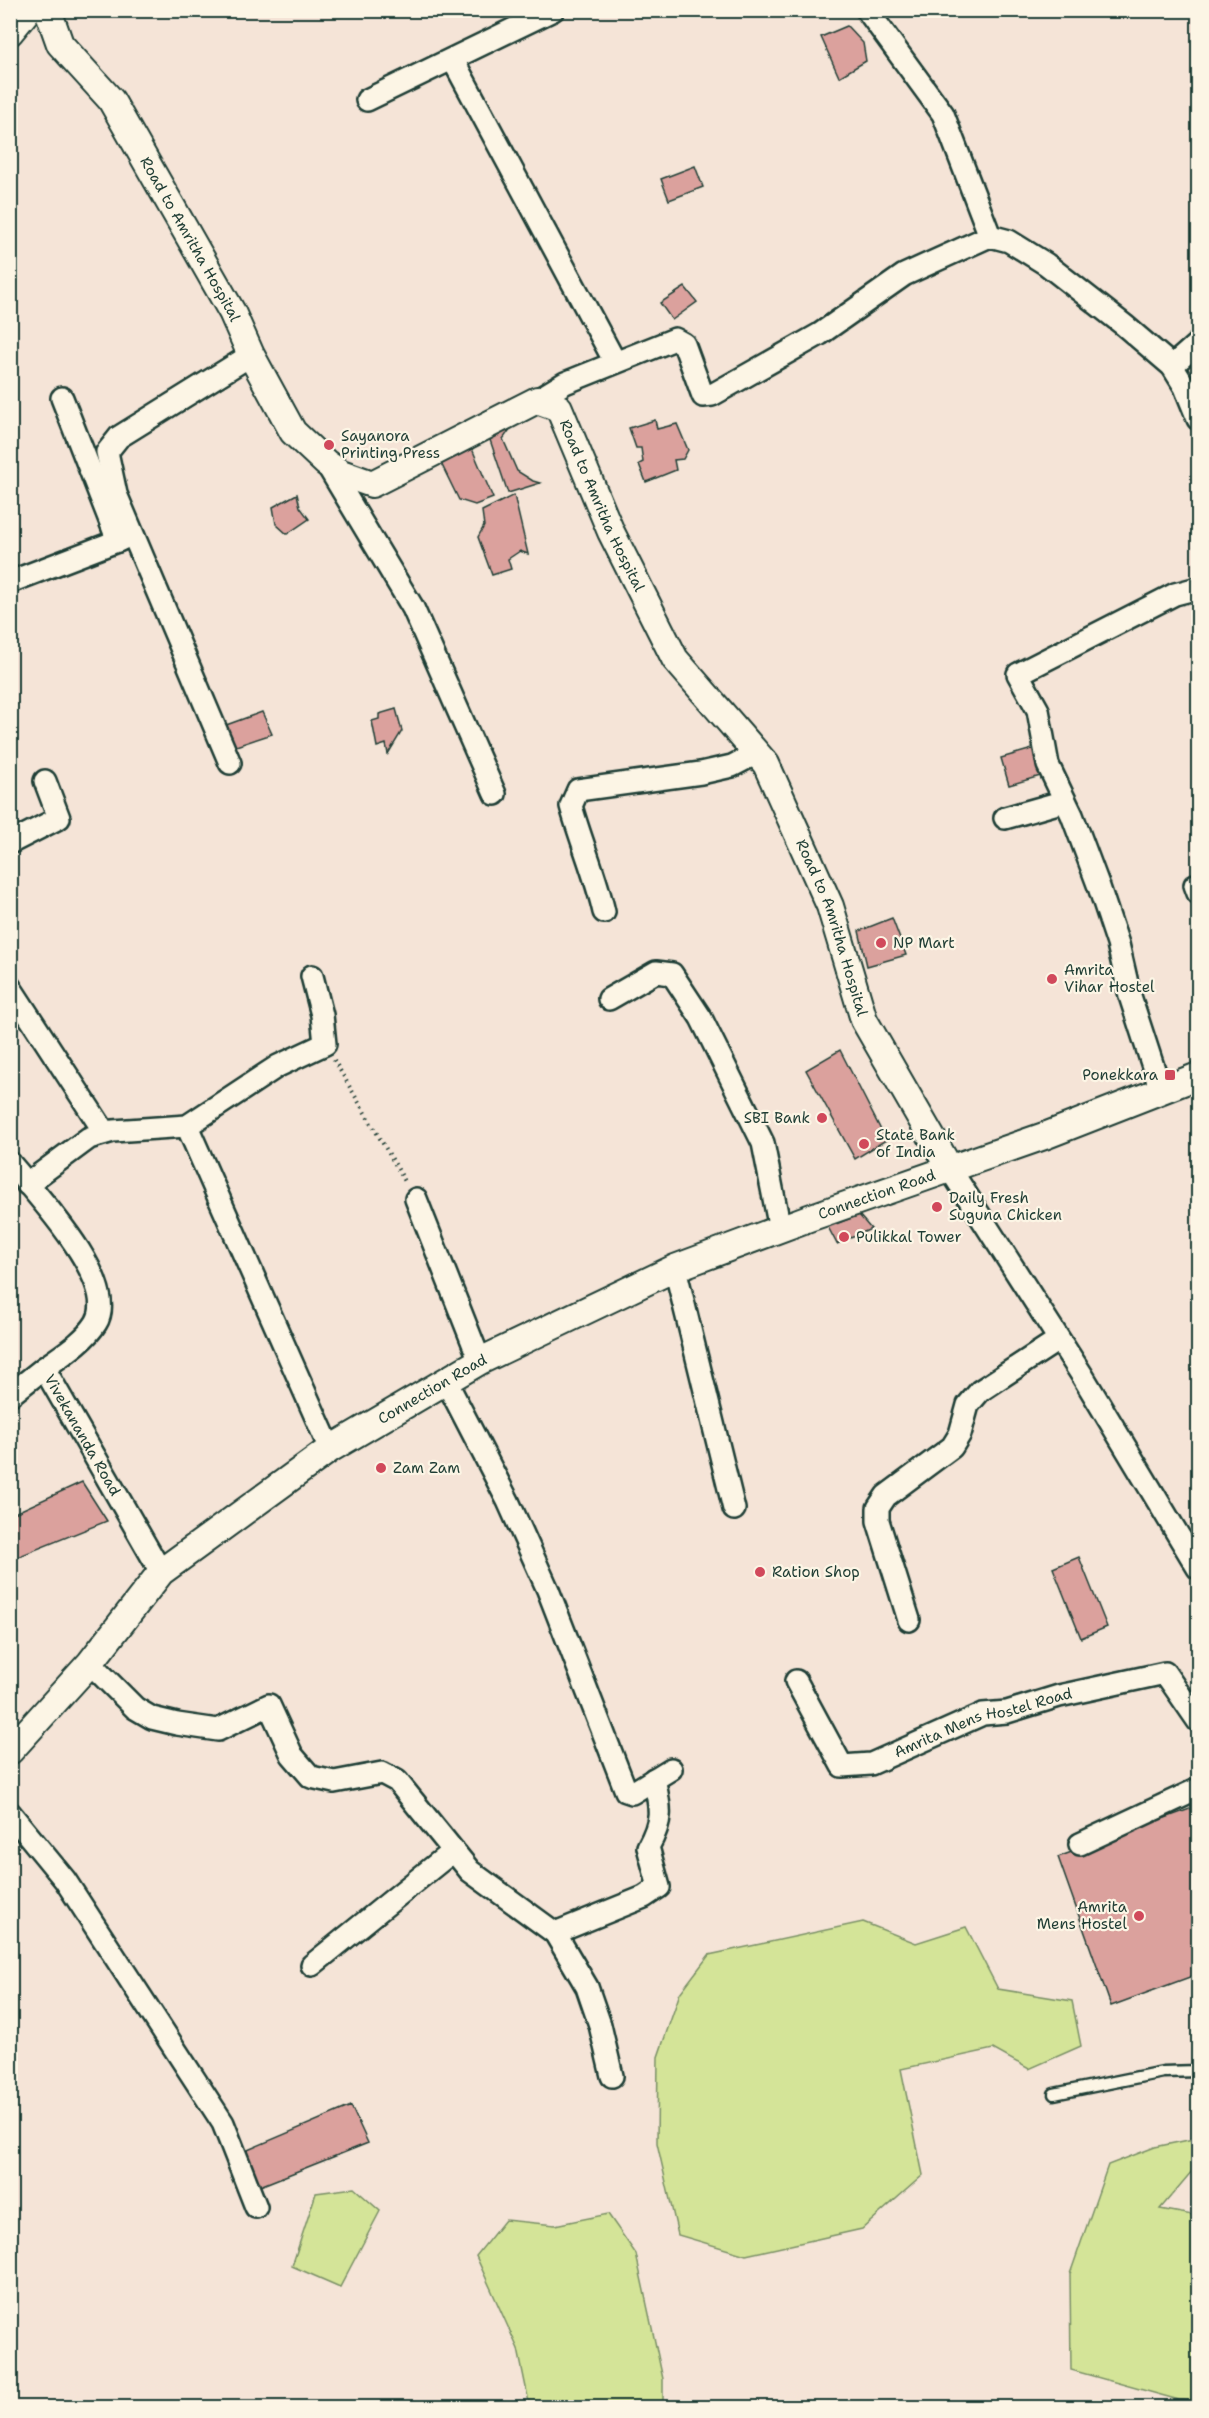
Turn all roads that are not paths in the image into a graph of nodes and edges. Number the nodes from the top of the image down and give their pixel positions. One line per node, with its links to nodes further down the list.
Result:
1 (27, 10): 5 (street)
2 (48, 10): 10 (street, Road to Amritha Hospital)
3 (553, 10): 6 (street)
4 (867, 10): 8 (street)
5 (10, 32)
6 (453, 60): 7 (street); 11 (street)
7 (367, 100)
8 (990, 236): 11 (street); 12 (street)
9 (1198, 343): 12 (street)
10 (251, 355): 16 (street, Road to Amritha Hospital); 17 (street)
11 (615, 362): 14 (street)
12 (1172, 366): 15 (street)
13 (62, 398): 17 (street)
14 (537, 400): 16 (street, Road to Amritha Hospital); 20 (street, Road to Amritha Hospital)
15 (1198, 420)
16 (326, 463): 23 (street)
17 (125, 538): 18 (street); 21 (street)
18 (10, 582)
19 (1198, 588): 24 (street)
20 (757, 753): 27 (street); 36 (street, Road to Amritha Hospital)
21 (230, 763)
22 (45, 781): 26 (street)
23 (495, 794)
24 (1065, 801): 25 (street); 32 (street)
25 (1005, 818)
26 (10, 843)
27 (604, 912)
28 (312, 976): 33 (street)
29 (10, 987): 34 (street)
30 (609, 999): 39 (street)
31 (1198, 1077): 32 (street, Connection Road)
32 (1161, 1091): 36 (street, Connection Road)
33 (187, 1126): 34 (street); 46 (street)
34 (105, 1133): 37 (street)
35 (10, 1163): 37 (street, Vivekananda Road)
36 (950, 1169): 39 (street, Connection Road); 41 (street)
37 (27, 1184): 43 (street, Vivekananda Road)
38 (416, 1199): 42 (street)
39 (780, 1229): 40 (street, Connection Road)
40 (675, 1268): 42 (street, Connection Road); 47 (street)
41 (1058, 1340): 48 (street); 50 (street)
42 (480, 1361): 44 (street, Connection Road)
43 (44, 1368): 45 (street); 49 (street, Vivekananda Road)
44 (446, 1381): 46 (street, Connection Road); 59 (street)
45 (10, 1395)
46 (330, 1449): 49 (street, Connection Road)
47 (734, 1509)
48 (1198, 1568)
49 (161, 1572): 51 (street, Connection Road)
50 (909, 1620)
51 (90, 1663): 54 (street, Connection Road); 58 (street)
52 (796, 1681): 53 (street, Amrita Mens Hostel Road)
53 (1198, 1720)
54 (10, 1751)
55 (1198, 1790): 57 (street)
56 (10, 1813): 64 (street)
57 (1080, 1844)
58 (453, 1851): 59 (street); 60 (street)
59 (555, 1933): 62 (street)
60 (312, 1965)
61 (1198, 2071): 63 (lane)
62 (612, 2076)
63 (1054, 2094)
64 (256, 2207)

